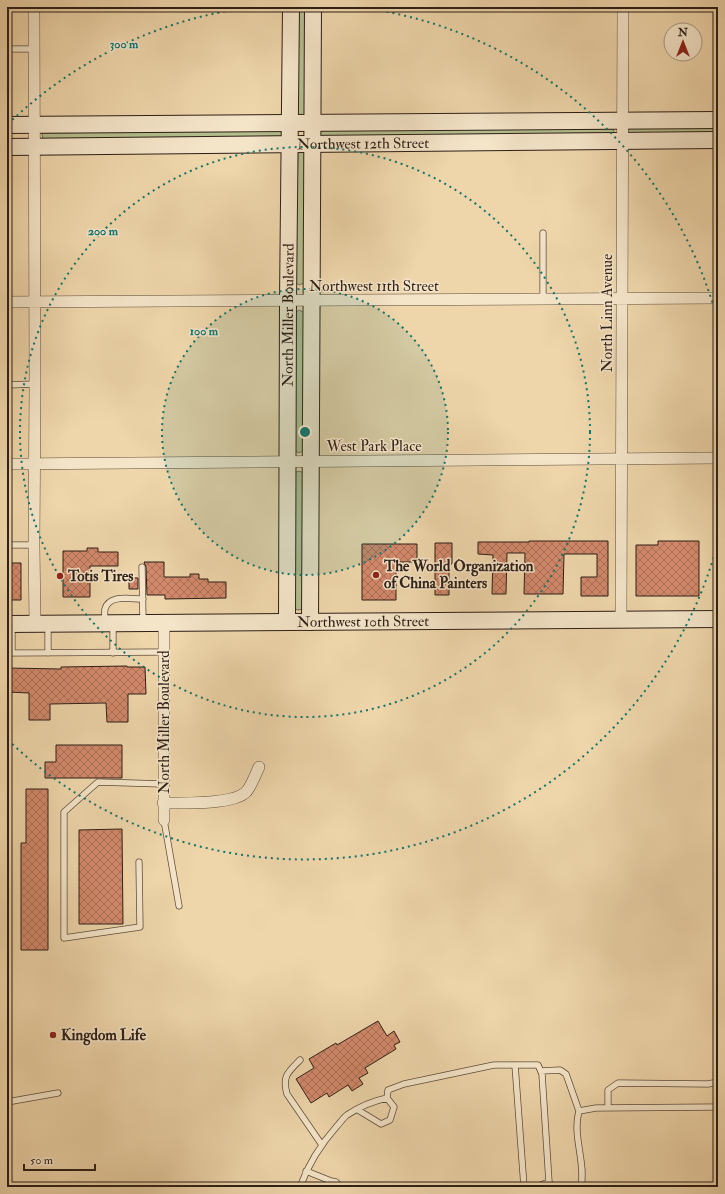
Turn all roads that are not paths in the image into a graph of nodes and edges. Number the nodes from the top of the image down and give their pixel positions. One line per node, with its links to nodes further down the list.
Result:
1 (34, 7): 6 (street)
2 (291, 7): 10 (street, North Miller Boulevard)
3 (313, 7): 9 (street, North Miller Boulevard)
4 (622, 7): 8 (street, North Linn Avenue)
5 (7, 49): 6 (lane)
6 (34, 49): 12 (street)
7 (718, 120): 8 (street, Northwest 12th Street)
8 (622, 121): 9 (street, Northwest 12th Street); 14 (street, North Linn Avenue)
9 (312, 123): 10 (street, Northwest 12th Street); 16 (street, North Miller Boulevard)
10 (290, 124): 12 (street, Northwest 12th Street); 15 (street, North Miller Boulevard)
11 (7, 125): 12 (street, Northwest 12th Street)
12 (34, 125): 18 (street)
13 (718, 140): 14 (street, Northwest 12th Street)
14 (622, 141): 16 (street, Northwest 12th Street); 22 (street, North Linn Avenue)
15 (290, 144): 16 (street, Northwest 12th Street); 18 (street, Northwest 12th Street); 23 (street, North Miller Boulevard)
16 (312, 144): 24 (street, North Miller Boulevard)
17 (7, 147): 18 (street, Northwest 12th Street)
18 (34, 147): 26 (street)
19 (543, 233): 21 (lane)
20 (718, 298): 22 (street, Northwest 11th Street)
21 (543, 299): 22 (street, Northwest 11th Street); 24 (street, Northwest 11th Street)
22 (621, 299): 30 (street, North Linn Avenue)
23 (288, 301): 24 (street, Northwest 11th Street); 26 (street, Northwest 11th Street); 31 (street, North Miller Boulevard)
24 (311, 301): 32 (street, North Miller Boulevard)
25 (7, 302): 26 (street, Northwest 11th Street)
26 (34, 302): 27 (street)
27 (35, 384): 28 (lane); 34 (street)
28 (7, 385)
29 (718, 458): 30 (street, West Park Place)
30 (621, 459): 32 (street, West Park Place); 40 (street, North Linn Avenue)
31 (288, 462): 32 (street, West Park Place); 34 (street, West Park Place); 41 (street, North Miller Boulevard)
32 (310, 462): 42 (street, North Miller Boulevard)
33 (7, 464): 34 (street, West Park Place)
34 (34, 464): 36 (street)
35 (7, 545): 36 (lane)
36 (34, 545): 47 (street)
37 (142, 567): 38 (lane)
38 (143, 599): 43 (lane); 44 (lane)
39 (718, 619): 40 (street, Northwest 10th Street)
40 (621, 620): 42 (street, Northwest 10th Street)
41 (287, 622): 42 (street, Northwest 10th Street); 45 (street, Northwest 10th Street)
42 (310, 622)
43 (109, 623): 44 (street, Northwest 10th Street); 47 (street, Northwest 10th Street); 51 (lane)
44 (143, 623): 45 (street, Northwest 10th Street)
45 (164, 623): 48 (street, North Miller Boulevard)
46 (9, 624): 47 (street, Northwest 10th Street); 49 (lane)
47 (42, 624): 50 (lane)
48 (164, 652): 51 (lane); 53 (street, North Miller Boulevard)
49 (9, 653): 50 (lane)
50 (48, 653): 51 (lane)
51 (113, 653)
52 (259, 767): 54 (street)
53 (163, 784): 54 (street, North Miller Boulevard); 56 (lane)
54 (163, 803): 55 (street, North Miller Boulevard)
55 (164, 820): 57 (lane)
56 (139, 862)
57 (179, 906)
58 (300, 1060): 69 (lane)
59 (515, 1065): 60 (lane); 63 (lane); 75 (lane)
60 (541, 1071): 68 (lane); 72 (lane)
61 (718, 1082): 66 (lane)
62 (58, 1093): 64 (lane)
63 (387, 1098): 67 (lane); 67 (lane)
64 (7, 1102)
65 (718, 1107): 66 (lane)
66 (608, 1108): 68 (lane)
67 (358, 1110): 69 (lane)
68 (579, 1111): 77 (lane)
69 (322, 1145): 70 (lane)
70 (306, 1171): 71 (lane); 73 (lane)
71 (330, 1184): 74 (lane)
72 (550, 1185): 76 (lane)
73 (300, 1187)
74 (340, 1187)
75 (524, 1187)
76 (535, 1187)
77 (581, 1187)

